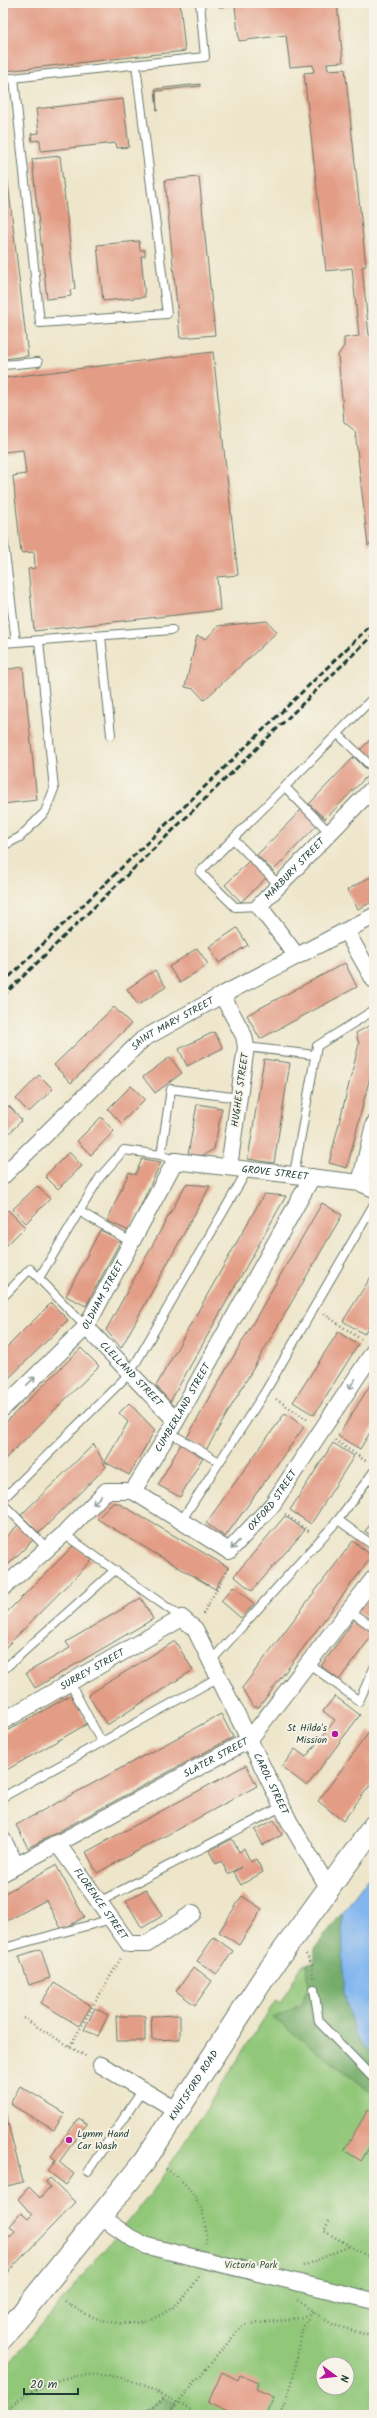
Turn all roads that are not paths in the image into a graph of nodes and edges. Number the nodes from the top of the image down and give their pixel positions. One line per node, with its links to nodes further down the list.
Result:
1 (200, 3): 2 (lane)
2 (136, 65): 3 (lane); 3 (lane)
3 (14, 78): 4 (lane)
4 (3, 80)
5 (38, 362): 6 (lane)
6 (3, 365)
7 (3, 537): 11 (lane)
8 (172, 630): 9 (lane)
9 (101, 636): 10 (lane); 15 (lane)
10 (39, 641): 11 (lane); 21 (lane)
11 (16, 642): 12 (lane)
12 (3, 643)
13 (374, 697): 14 (lane)
14 (338, 734): 16 (lane); 17 (lane)
15 (111, 735)
16 (374, 770)
17 (284, 787): 19 (lane); 20 (lane)
18 (374, 788): 19 (street, MARBURY STREET)
19 (330, 833): 22 (street, MARBURY STREET)
20 (233, 839): 22 (lane); 23 (lane)
21 (3, 846)
22 (279, 886): 23 (street, MARBURY STREET)
23 (259, 906): 26 (street, MARBURY STREET)
24 (374, 916): 25 (street, SAINT MARY STREET)
25 (346, 931): 26 (street, SAINT MARY STREET); 27 (street)
26 (297, 956): 28 (street, SAINT MARY STREET)
27 (374, 980)
28 (222, 995): 30 (street, HUGHES STREET); 38 (street, SAINT MARY STREET)
29 (374, 1010): 31 (lane)
30 (246, 1047): 31 (lane); 32 (street, HUGHES STREET)
31 (315, 1055): 37 (lane)
32 (239, 1098): 34 (lane); 35 (street, HUGHES STREET)
33 (374, 1124): 40 (street)
34 (168, 1158): 35 (street, GROVE STREET); 42 (lane); 43 (street, OLDHAM STREET)
35 (229, 1167): 36 (street, GROVE STREET)
36 (248, 1169): 37 (street, GROVE STREET); 48 (lane)
37 (294, 1174): 39 (street, GROVE STREET)
38 (3, 1176)
39 (312, 1177): 40 (street, GROVE STREET); 50 (street, CUMBERLAND STREET)
40 (367, 1186)
41 (374, 1204): 51 (lane)
42 (81, 1212): 43 (lane); 44 (lane)
43 (131, 1242): 46 (street, OLDHAM STREET)
44 (39, 1278): 45 (lane); 46 (lane)
45 (3, 1297)
46 (86, 1327): 48 (street, CLELLAND STREET); 49 (street, OLDHAM STREET, one-way to 46)
47 (369, 1347): 56 (street, OXFORD STREET, one-way to 56)
48 (130, 1373): 50 (street, CLELLAND STREET); 54 (lane)
49 (3, 1408)
50 (173, 1426): 51 (lane); 53 (street, CUMBERLAND STREET)
51 (219, 1462): 56 (lane)
52 (374, 1471): 57 (lane)
53 (133, 1491): 56 (street); 58 (street, one-way to 58)
54 (3, 1499)
55 (3, 1504): 60 (lane)
56 (181, 1520)
57 (338, 1520): 59 (lane); 67 (lane)
58 (64, 1534): 60 (street); 61 (lane)
59 (374, 1546)
60 (47, 1548): 63 (street)
61 (115, 1570): 65 (lane); 70 (lane)
62 (374, 1578): 64 (street, SLATER STREET)
63 (3, 1588)
64 (350, 1610): 66 (lane); 68 (street, SLATER STREET)
65 (182, 1618): 67 (street, CAROL STREET); 72 (street, SURREY STREET)
66 (374, 1628)
67 (211, 1661): 71 (street, CAROL STREET)
68 (308, 1663): 69 (lane); 74 (street, SLATER STREET)
69 (374, 1668)
70 (3, 1670)
71 (220, 1677): 74 (street, CAROL STREET); 75 (lane)
72 (70, 1683): 73 (street, SURREY STREET); 75 (lane)
73 (3, 1721)
74 (249, 1740): 77 (street, CAROL STREET); 80 (street, SLATER STREET)
75 (102, 1743): 76 (lane)
76 (3, 1797)
77 (283, 1806): 82 (street, CAROL STREET); 83 (lane)
78 (374, 1826): 82 (highway, KNUTSFORD ROAD)
79 (3, 1840): 81 (street)
80 (57, 1843): 81 (street, SLATER STREET); 83 (street, FLORENCE STREET)
81 (10, 1869)
82 (328, 1887): 91 (highway, KNUTSFORD ROAD)
83 (98, 1902): 85 (street, FLORENCE STREET)
84 (193, 1913): 85 (street, FLORENCE STREET)
85 (112, 1919): 86 (lane)
86 (8, 1947)
87 (314, 1989): 89 (lane)
88 (101, 2065): 90 (street)
89 (374, 2079)
90 (142, 2091): 91 (street); 92 (lane)
91 (178, 2112): 93 (highway, KNUTSFORD ROAD)
92 (88, 2171)
93 (101, 2217): 94 (street); 95 (highway, KNUTSFORD ROAD)
94 (374, 2301)
95 (3, 2337)

